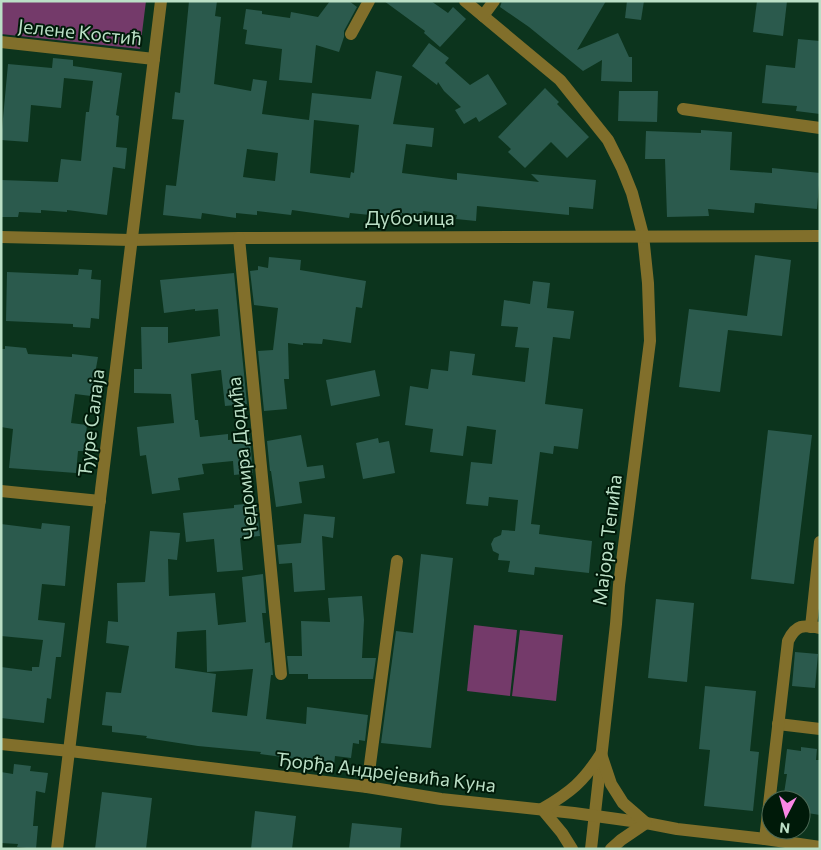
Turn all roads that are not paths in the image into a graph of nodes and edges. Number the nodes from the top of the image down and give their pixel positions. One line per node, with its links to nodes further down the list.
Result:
1 (161, 1): 8 (street, Ђуре Салаја)
2 (369, 1): 6 (street)
3 (465, 1): 5 (street, Мајора Тепића)
4 (494, 1): 5 (street)
5 (483, 16): 11 (street, Мајора Тепића)
6 (351, 34)
7 (1, 42): 8 (street, Јелене Костић)
8 (154, 59): 15 (street, Ђуре Салаја)
9 (683, 109): 10 (street)
10 (820, 128)
11 (643, 235): 12 (street, Дубочица); 14 (street, Дубочица); 26 (street, Мајора Тепића)
12 (820, 236)
13 (1, 238): 15 (street, Дубочица)
14 (239, 238): 15 (street, Дубочица); 21 (street, Чедомира Додића)
15 (131, 240): 17 (street, Ђуре Салаја)
16 (1, 491): 17 (street)
17 (100, 501): 25 (street, Ђуре Салаја)
18 (820, 542): 20 (street)
19 (397, 561): 27 (street)
20 (815, 627): 22 (street)
21 (282, 674)
22 (778, 724): 23 (street); 28 (street)
23 (820, 729)
24 (1, 744): 25 (street, Ђорђа Андрејевића Куна)
25 (70, 751): 27 (street, Ђорђа Андрејевића Куна); 35 (street, Ђуре Салаја)
26 (601, 754): 29 (street); 30 (street, Мајора Тепића); 31 (street)
27 (367, 788): 29 (street, Ђорђа Андрејевића Куна)
28 (771, 790)
29 (542, 810): 30 (street, Ђорђа Андрејевића Куна); 36 (street)
30 (594, 816): 31 (street, Ђорђа Андрејевића Куна); 37 (street, Мајора Тепића)
31 (646, 823): 32 (street, Ђорђа Андрејевића Куна); 38 (street)
32 (761, 838)
33 (773, 840): 34 (street, Ђорђа Андрејевића Куна)
34 (820, 847)
35 (57, 849)
36 (572, 849)
37 (591, 849)
38 (611, 849)

